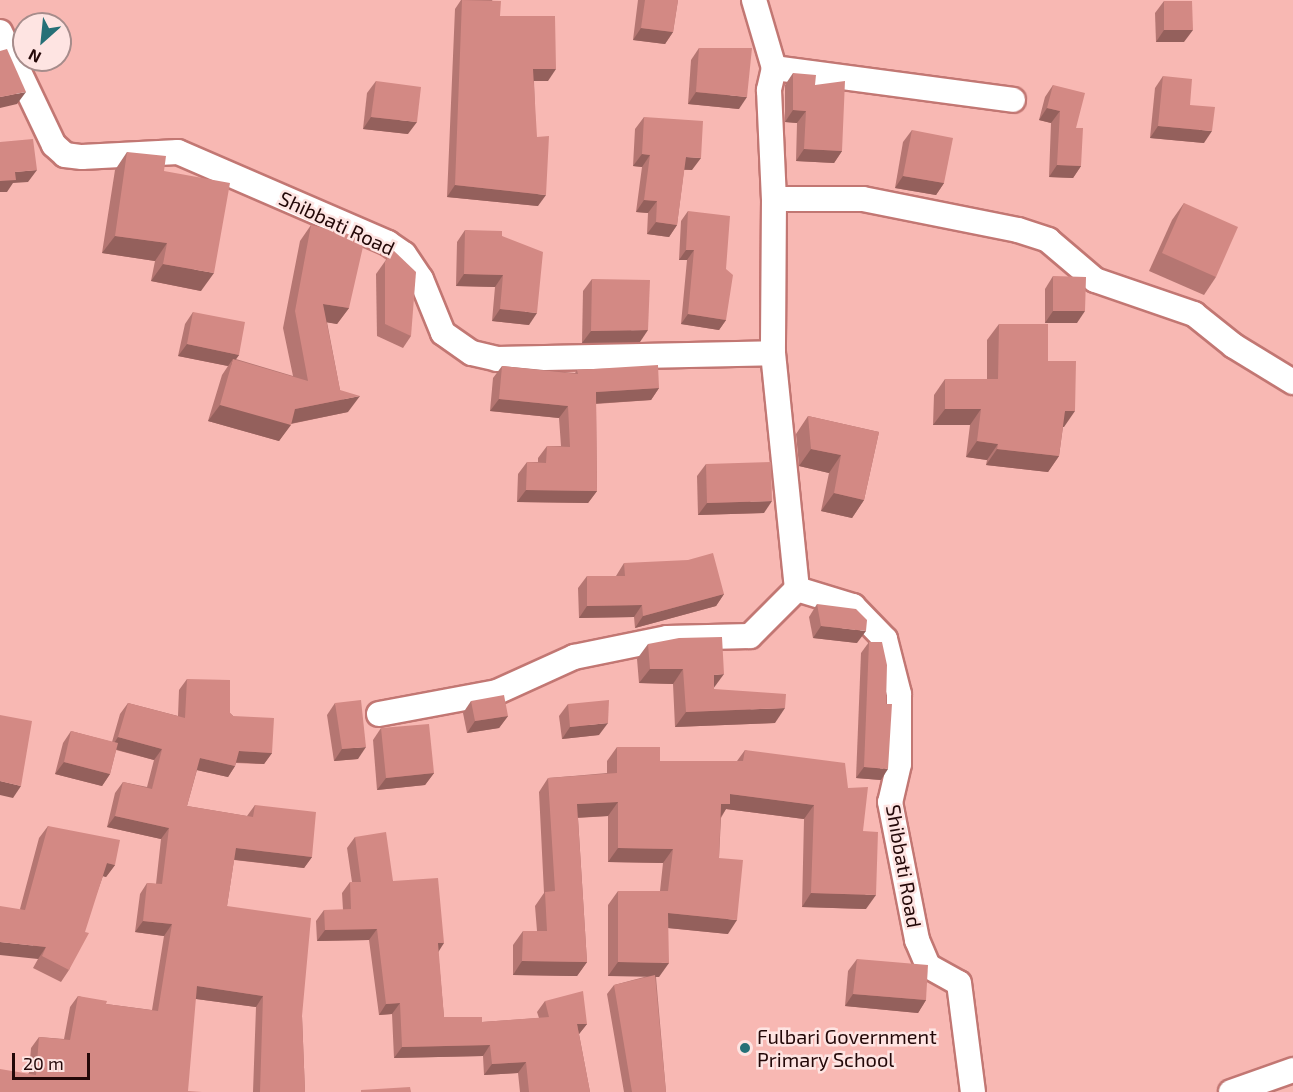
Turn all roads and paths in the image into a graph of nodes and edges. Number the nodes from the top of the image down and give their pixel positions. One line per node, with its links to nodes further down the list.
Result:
1 (754, 0): 3 (street)
2 (0, 32): 6 (street, Shibbati Road)
3 (771, 79): 4 (street); 5 (street)
4 (1013, 100)
5 (774, 199): 6 (street); 7 (street)
6 (773, 353): 8 (street)
7 (1293, 382)
8 (797, 589): 9 (street); 11 (street, Shibbati Road)
9 (379, 714)
10 (1293, 1070): 12 (street)
11 (973, 1092)
12 (1231, 1092)

